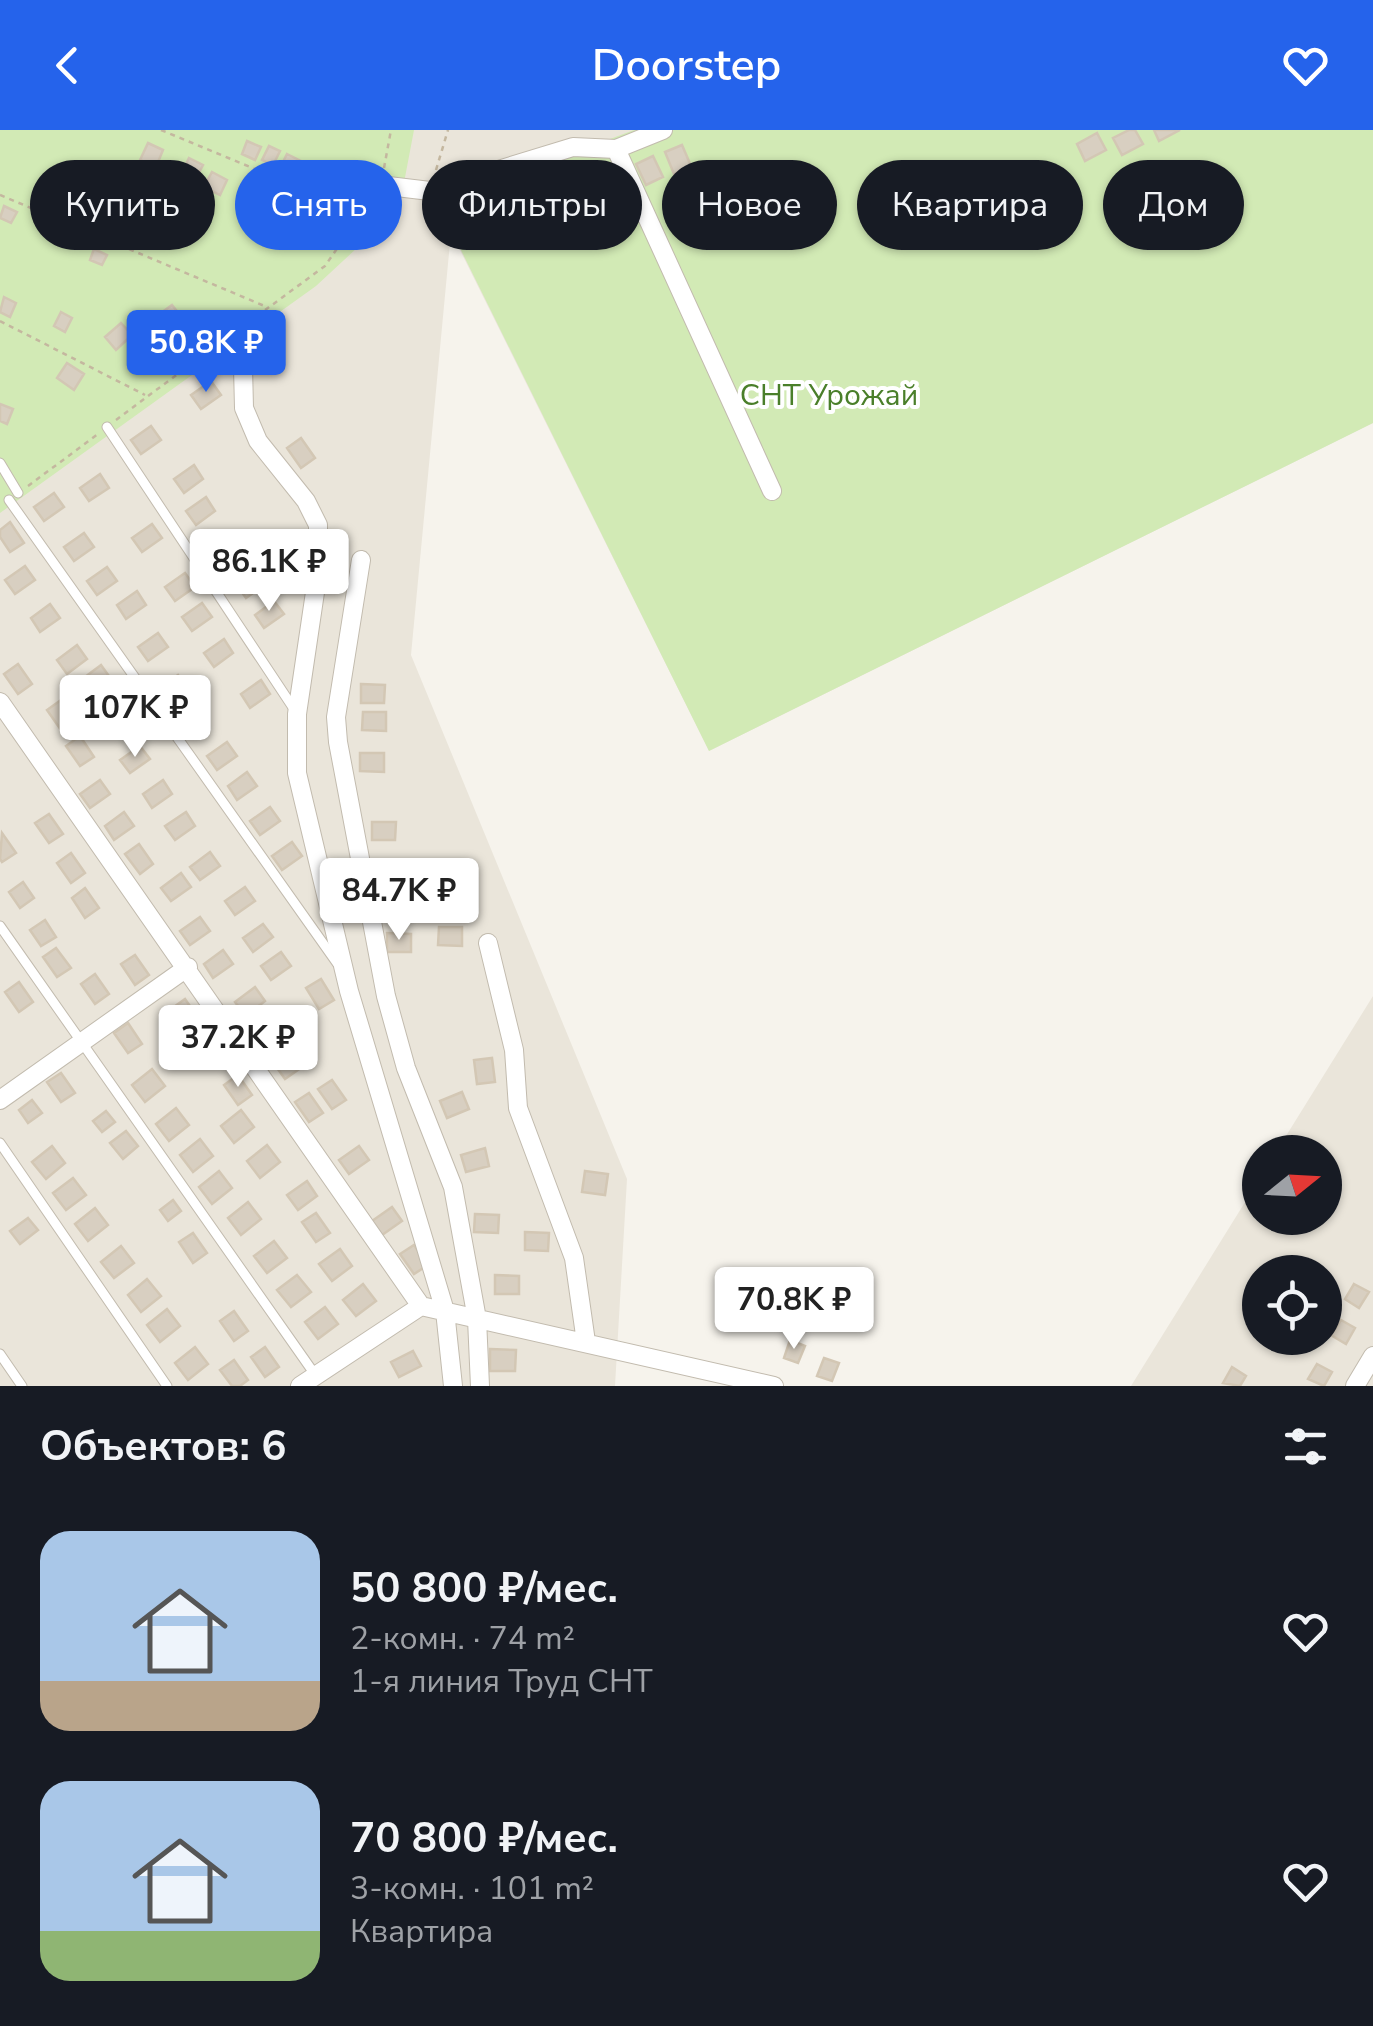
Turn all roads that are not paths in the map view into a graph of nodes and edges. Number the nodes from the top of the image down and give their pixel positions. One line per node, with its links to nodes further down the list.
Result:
1 (663, 130): 2 (street)
2 (616, 150): 3 (street); 7 (street)
3 (402, 187)
4 (242, 326): 10 (street)
5 (107, 426): 10 (lane)
6 (0, 463): 14 (lane)
7 (772, 491)
8 (361, 560): 20 (street)
9 (0, 702): 13 (street)
10 (297, 714): 14 (street)
11 (0, 926): 15 (lane)
12 (488, 944): 21 (street)
13 (188, 968): 15 (street); 18 (street)
14 (347, 977): 19 (street)
15 (83, 1044): 16 (street); 24 (lane)
16 (0, 1100)
17 (0, 1143): 26 (lane)
18 (421, 1306): 19 (street); 24 (street)
19 (445, 1311): 20 (street); 27 (street)
20 (477, 1318): 21 (street); 28 (street)
21 (586, 1342): 29 (street)
22 (0, 1354): 25 (lane)
23 (1373, 1356): 30 (street)
24 (308, 1381)
25 (22, 1386)
26 (166, 1386)
27 (454, 1386)
28 (480, 1386)
29 (774, 1386)
30 (1355, 1386)

